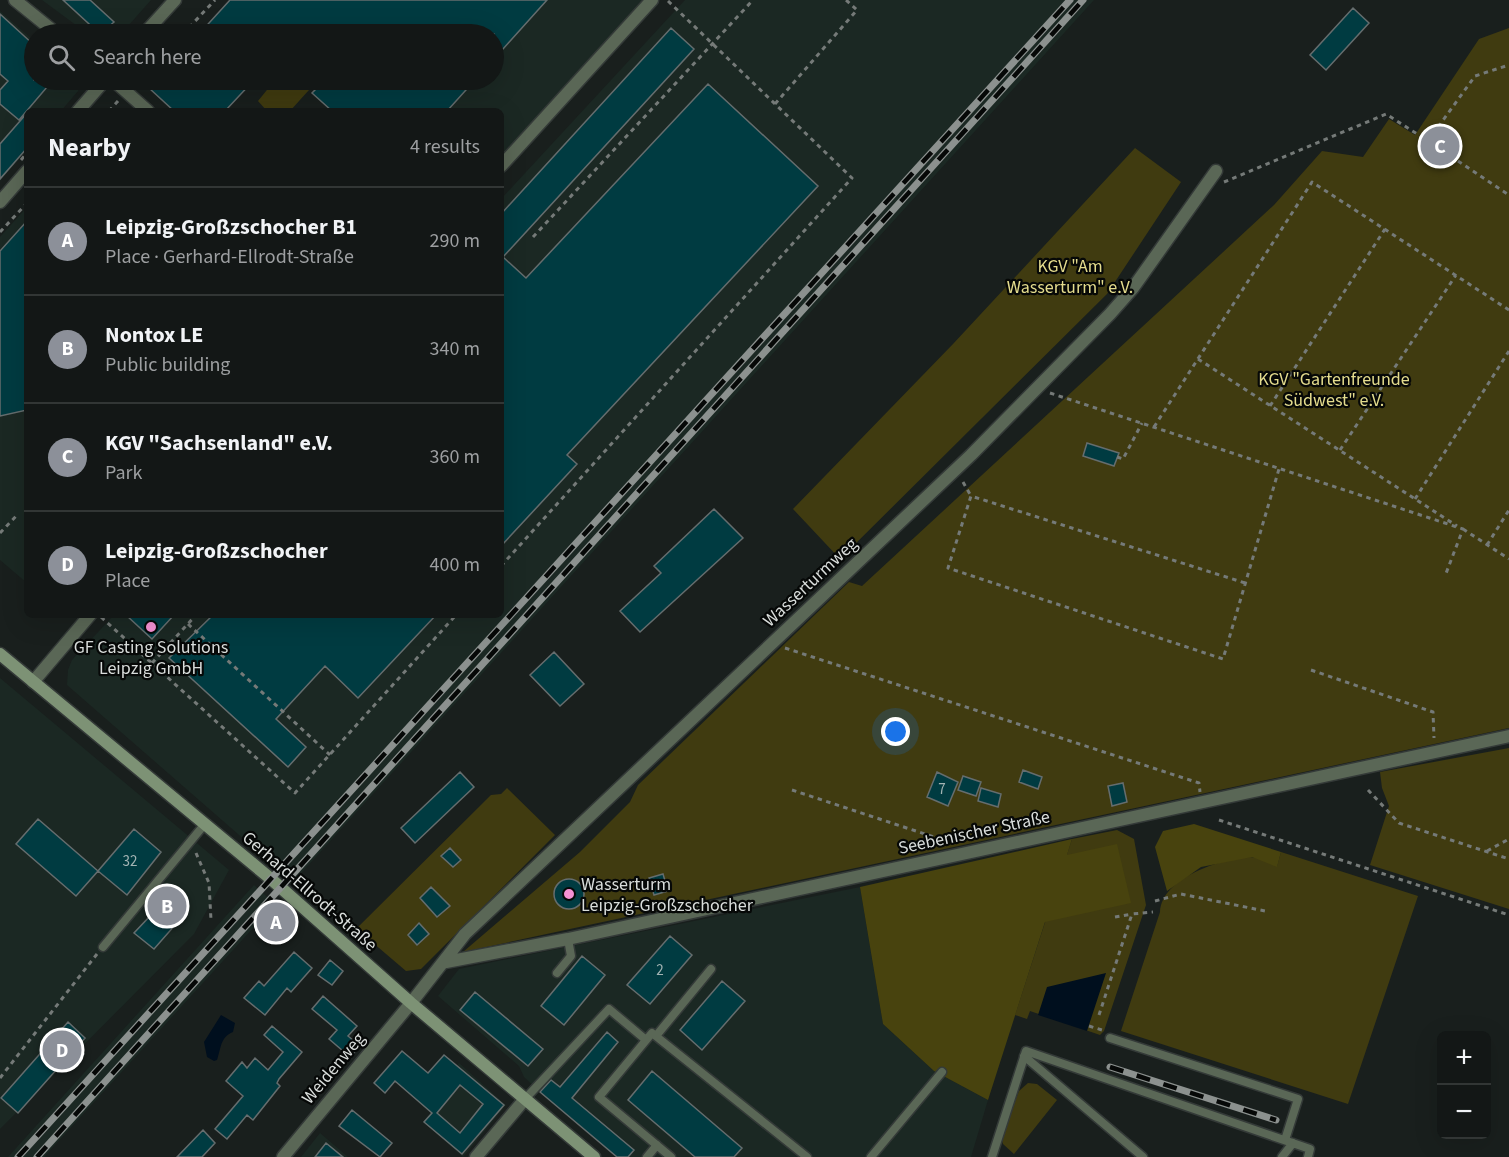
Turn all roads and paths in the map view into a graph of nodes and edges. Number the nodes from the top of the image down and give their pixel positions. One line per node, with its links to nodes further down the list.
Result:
1 (15, 0): 8 (street)
2 (175, 0): 9 (street)
3 (215, 0): 10 (path)
4 (667, 0): 11 (path)
5 (753, 0): 11 (path)
6 (846, 0): 15 (path)
7 (649, 1): 19 (street)
8 (45, 24)
9 (153, 24)
10 (193, 24)
11 (712, 44): 15 (path); 28 (path)
12 (1509, 64): 18 (path)
13 (96, 90): 16 (street)
14 (124, 90): 17 (street)
15 (775, 104): 47 (path)
16 (81, 108)
17 (145, 108)
18 (1428, 141): 22 (path); 23 (path)
19 (504, 162)
20 (1216, 171): 33 (street, Wasserturmweg)
21 (24, 174): 24 (street)
22 (1221, 183)
23 (1509, 195)
24 (0, 202)
25 (24, 206): 27 (path)
26 (1385, 229): 29 (path); 32 (path); 34 (path)
27 (0, 232)
28 (533, 237)
29 (1456, 275): 30 (path); 37 (path)
30 (1509, 310)
31 (1509, 351): 40 (path)
32 (1198, 359): 34 (path); 36 (path)
33 (1036, 388): 35 (path); 55 (street, Wasserturmweg)
34 (1270, 406): 37 (path)
35 (1142, 423): 36 (path); 38 (path)
36 (1154, 427): 39 (path)
37 (1340, 450): 40 (path)
38 (1118, 457)
39 (1279, 469): 43 (path); 49 (path)
40 (1415, 499): 43 (path)
41 (1509, 510): 45 (path)
42 (18, 514): 44 (path)
43 (1463, 530): 45 (path); 48 (path)
44 (0, 533)
45 (1487, 545): 46 (path)
46 (1509, 560)
47 (504, 563)
48 (1445, 576)
49 (1245, 583): 49 (path)
50 (87, 618): 59 (street)
51 (102, 618): 57 (path)
52 (193, 618): 54 (path)
53 (453, 618): 62 (path)
54 (188, 624): 57 (path); 62 (path)
55 (771, 644): 65 (path); 82 (street, Wasserturmweg)
56 (0, 654): 59 (main road, Gerhard-Ellrodt-Straße)
57 (152, 663): 62 (path)
58 (1311, 670): 61 (path)
59 (33, 682): 67 (main road, Gerhard-Ellrodt-Straße)
60 (1509, 736): 61 (street, Seebenischer Straße)
61 (1435, 752): 65 (street, Seebenischer Straße)
62 (330, 754)
63 (792, 790): 70 (path)
64 (1368, 790): 71 (path)
65 (1201, 802): 80 (street, Seebenischer Straße)
66 (1219, 820): 77 (path)
67 (204, 825): 69 (lane); 85 (main road, Gerhard-Ellrodt-Straße)
68 (1509, 839): 71 (path)
69 (191, 840): 79 (path); 81 (lane)
70 (950, 843)
71 (1487, 851): 72 (path)
72 (1509, 859)
73 (1155, 901): 74 (path)
74 (1265, 911)
75 (1153, 912): 76 (path)
76 (1132, 914): 78 (path); 86 (path)
77 (1509, 915)
78 (1115, 917)
79 (211, 920)
80 (568, 939): 82 (street, Seebenischer Straße); 84 (lane)
81 (103, 947): 93 (path)
82 (446, 962): 85 (street, Wasserturmweg)
83 (711, 969): 89 (lane)
84 (557, 973)
85 (411, 1003): 94 (main road, Gerhard-Ellrodt-Straße); 97 (street, Weidenweg)
86 (1099, 1015)
87 (1089, 1026): 88 (path)
88 (1107, 1034): 95 (lane)
89 (656, 1036): 90 (lane); 102 (lane)
90 (646, 1040): 94 (lane); 96 (lane)
91 (1024, 1056): 95 (lane); 104 (lane); 105 (lane)
92 (942, 1072): 103 (lane)
93 (0, 1078)
94 (525, 1099): 98 (street); 99 (main road, Gerhard-Ellrodt-Straße)
95 (1289, 1142): 106 (lane); 107 (lane)
96 (657, 1145): 100 (lane); 101 (lane)
97 (283, 1157)
98 (476, 1157)
99 (594, 1157)
100 (647, 1157)
101 (671, 1157)
102 (807, 1157)
103 (871, 1157)
104 (992, 1157)
105 (1143, 1157)
106 (1281, 1157)
107 (1308, 1157)

